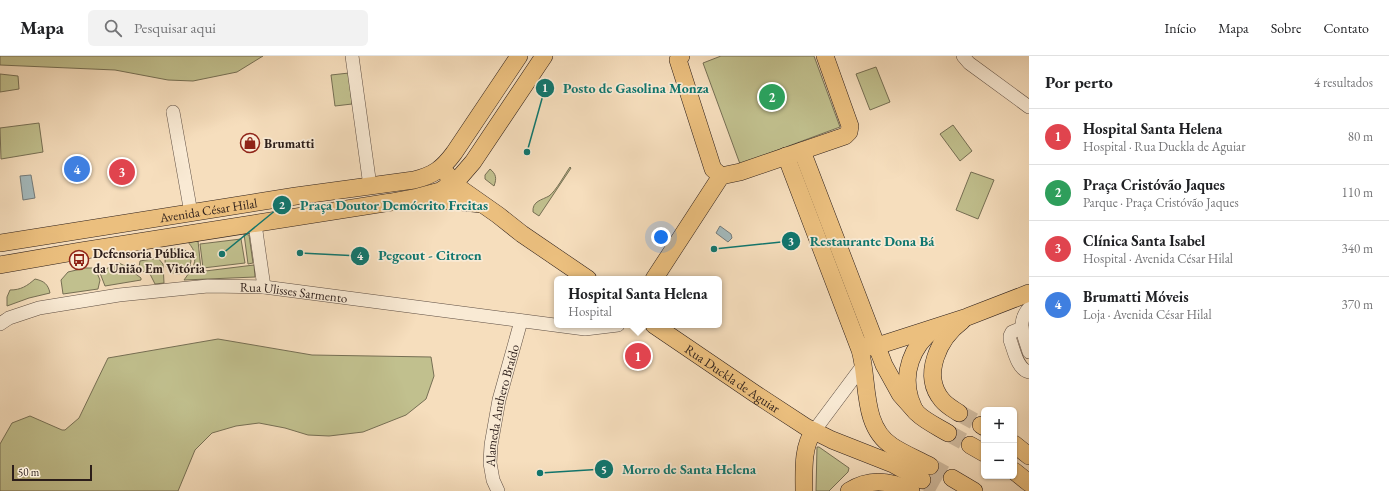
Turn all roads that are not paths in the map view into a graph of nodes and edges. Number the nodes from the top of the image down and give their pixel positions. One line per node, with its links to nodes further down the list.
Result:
1 (352, 56): 14 (street)
2 (519, 56): 10 (main road)
3 (544, 56): 13 (main road)
4 (681, 56): 12 (main road)
5 (825, 56): 9 (main road)
6 (963, 56): 7 (street)
7 (1029, 107)
8 (173, 112): 17 (street)
9 (802, 151): 11 (main road); 34 (main road)
10 (454, 153): 13 (main road); 14 (main road, Avenida César Hilal)
11 (786, 156): 12 (main road); 33 (main road)
12 (721, 176): 22 (main road)
13 (454, 183): 15 (main road, Avenida César Hilal); 16 (main road)
14 (370, 186): 17 (main road, Avenida César Hilal)
15 (392, 202): 16 (main road); 18 (main road, Avenida César Hilal)
16 (482, 204): 21 (main road)
17 (191, 213): 19 (main road, Avenida César Hilal)
18 (255, 224): 20 (main road, Avenida César Hilal); 23 (street)
19 (0, 243)
20 (0, 265)
21 (584, 276)
22 (656, 276)
23 (264, 287): 27 (street, Rua Ulisses Sarmento); 28 (street, Rua Ulisses Sarmento)
24 (1029, 293): 26 (main road)
25 (1029, 308): 32 (street)
26 (967, 318): 31 (main road); 39 (main road)
27 (521, 321): 29 (street, Rua Ulisses Sarmento); 48 (street, Alameda Anthero Braído)
28 (0, 324)
29 (554, 324)
30 (658, 328): 40 (main road, Rua Duckla de Aguiar)
31 (935, 328): 34 (main road); 38 (main road)
32 (1022, 328): 35 (street); 37 (street)
33 (854, 334): 34 (main road); 36 (main road)
34 (877, 346): 38 (main road)
35 (1029, 352)
36 (864, 364): 40 (street); 46 (main road)
37 (1029, 372)
38 (916, 412): 41 (main road)
39 (959, 413)
40 (814, 431): 46 (main road, Rua Duckla de Aguiar); 49 (main road)
41 (948, 433)
42 (1017, 446): 43 (main road)
43 (1029, 456)
44 (1017, 473): 47 (main road)
45 (952, 478): 51 (main road)
46 (921, 479): 50 (main road)
47 (1029, 483)
48 (498, 491)
49 (804, 491)
50 (849, 491)
51 (974, 491)

